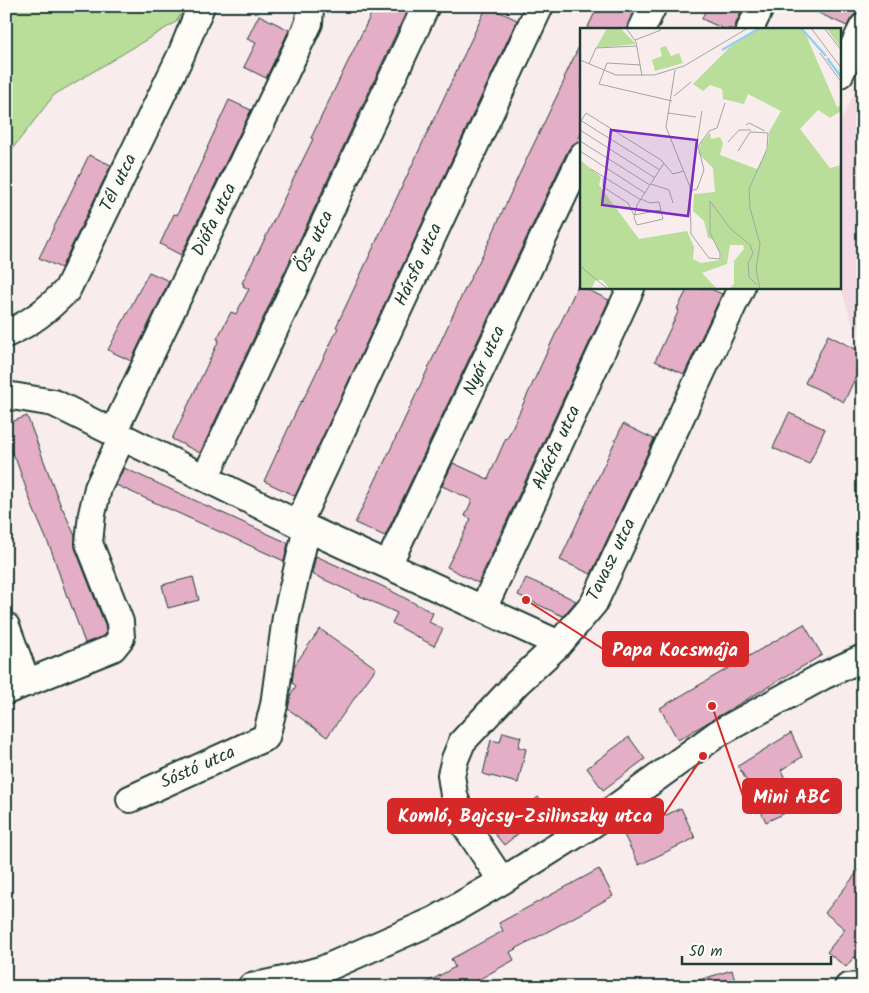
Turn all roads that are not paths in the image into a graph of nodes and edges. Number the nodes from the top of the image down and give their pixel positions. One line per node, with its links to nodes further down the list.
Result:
1 (200, 6): 14 (street, Tél utca)
2 (309, 6): 16 (street, Diófa utca)
3 (426, 6): 17 (street, Ősz utca)
4 (540, 6): 18 (street, Hársfa utca)
5 (653, 6): 8 (street)
6 (761, 6): 9 (street)
7 (863, 26): 10 (street)
8 (642, 28)
9 (750, 28)
10 (842, 70)
11 (580, 160): 19 (street, Nyár utca)
12 (631, 289): 20 (street, Akácfa utca)
13 (741, 289): 22 (street, Tavasz utca)
14 (6, 334)
15 (6, 395): 16 (street)
16 (118, 435): 17 (street); 24 (street, Diófa utca)
17 (205, 478): 18 (street)
18 (303, 526): 19 (street); 25 (street, Hársfa utca)
19 (388, 565): 20 (street)
20 (483, 609): 22 (street)
21 (6, 626): 24 (street)
22 (559, 644): 27 (street, Tavasz utca)
23 (863, 658): 27 (street)
24 (17, 687)
25 (266, 737): 26 (street, Sóstó utca)
26 (130, 799)
27 (502, 881): 28 (street)
28 (284, 984): 30 (street)
29 (863, 986): 31 (street)
30 (251, 987)
31 (848, 987)

